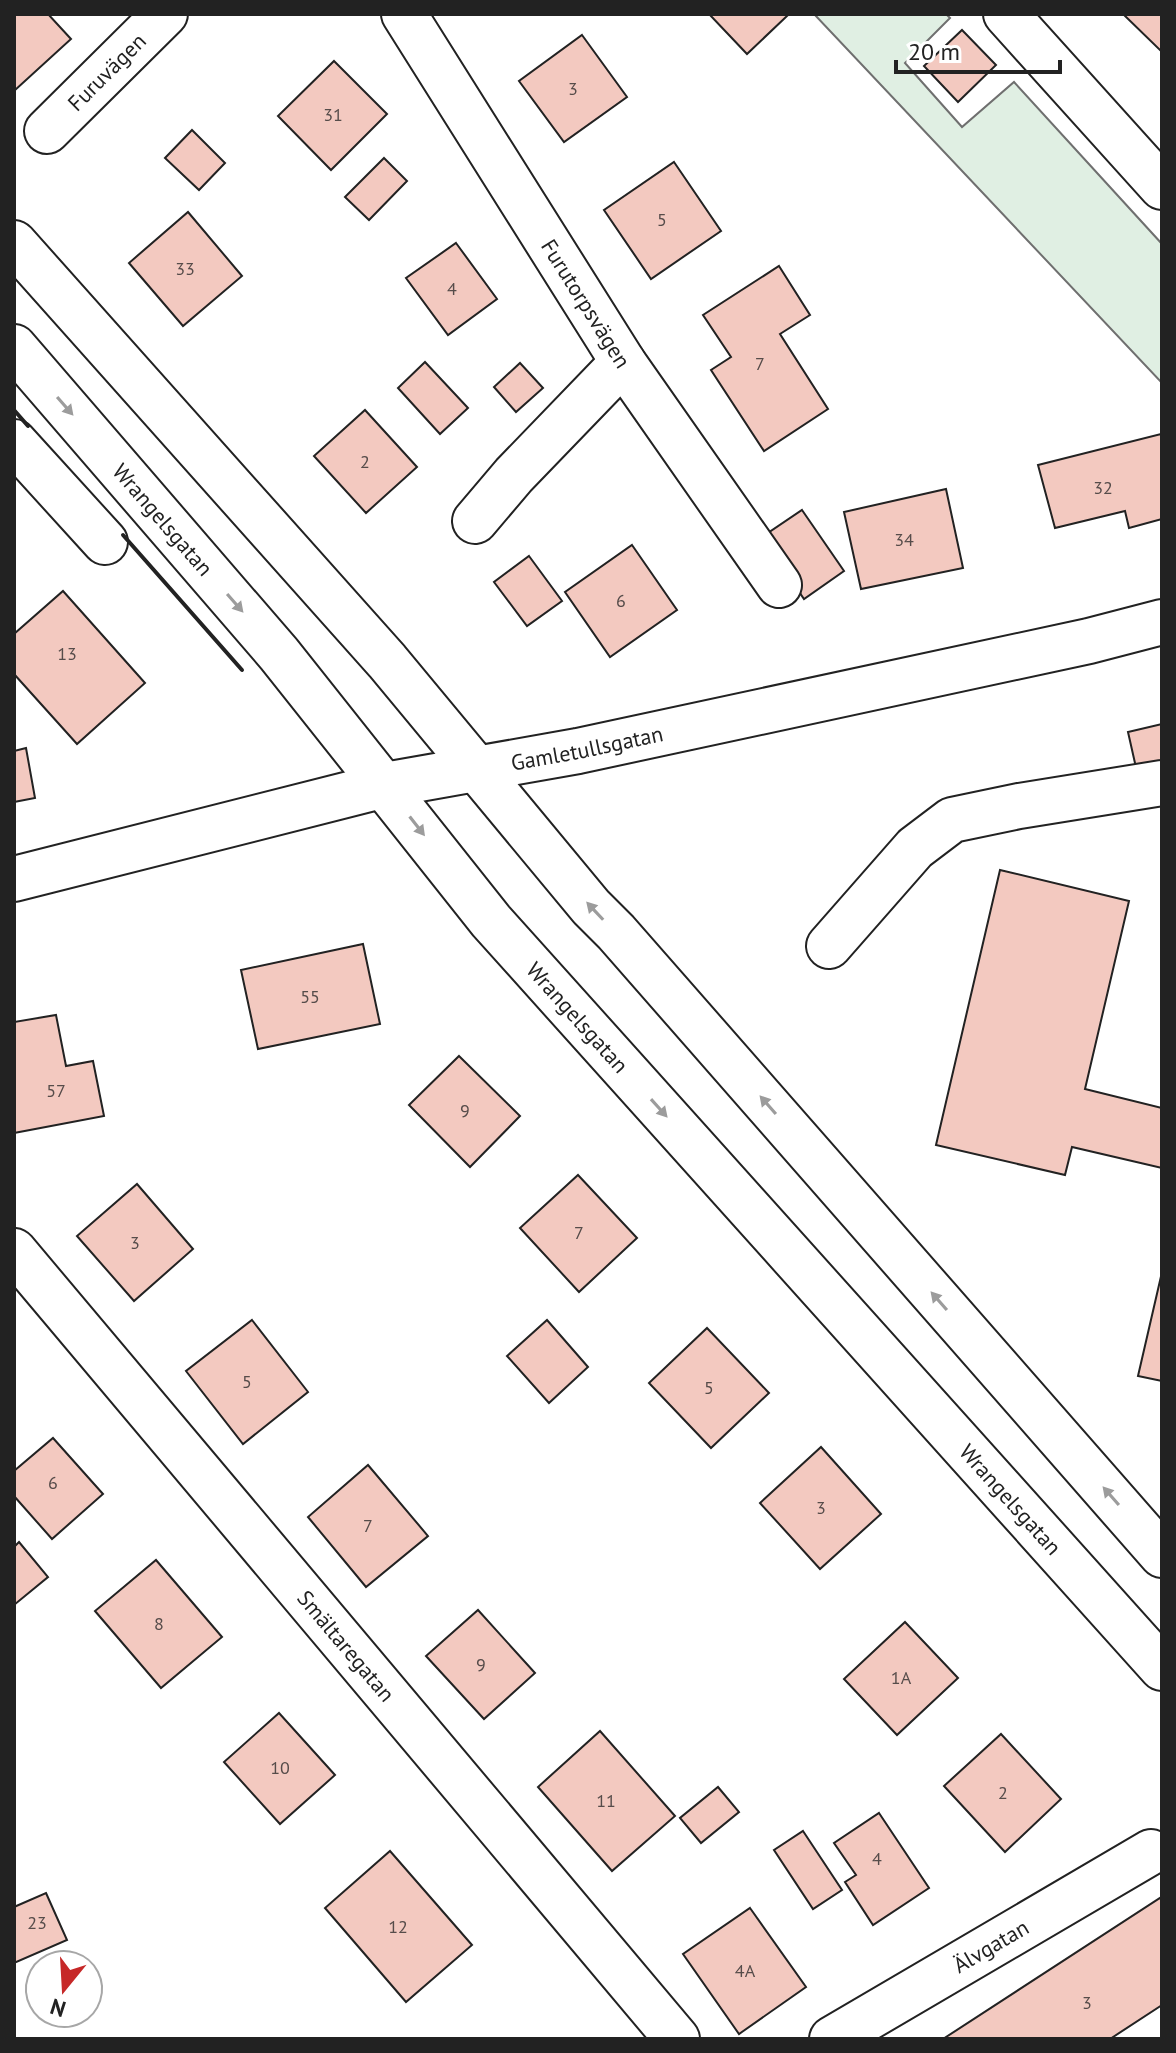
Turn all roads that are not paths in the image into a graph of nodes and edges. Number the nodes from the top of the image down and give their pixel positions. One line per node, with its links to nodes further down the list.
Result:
1 (165, 14): 4 (street, Furuvägen)
2 (404, 14): 8 (street, Furutorpsvägen)
3 (1006, 14): 5 (street)
4 (47, 131)
5 (1162, 187)
6 (14, 243): 14 (street)
7 (14, 347): 16 (street, Wrangelsgatan, one-way to 16)
8 (623, 362): 10 (street); 12 (street, Furutorpsvägen)
9 (14, 442): 11 (street)
10 (475, 521)
11 (105, 542)
12 (779, 585)
13 (1162, 622): 14 (street, Gamletullsgatan)
14 (478, 769): 16 (street, Gamletullsgatan); 20 (street, one-way to 14)
15 (1162, 783): 18 (street)
16 (385, 785): 17 (street, Gamletullsgatan); 21 (street, Wrangelsgatan, one-way to 21)
17 (14, 879)
18 (829, 946)
19 (14, 1251): 23 (street, Smältaregatan)
20 (1162, 1555)
21 (1162, 1668)
22 (1151, 1852): 24 (street, Älvgatan)
23 (677, 2039)
24 (832, 2039)

